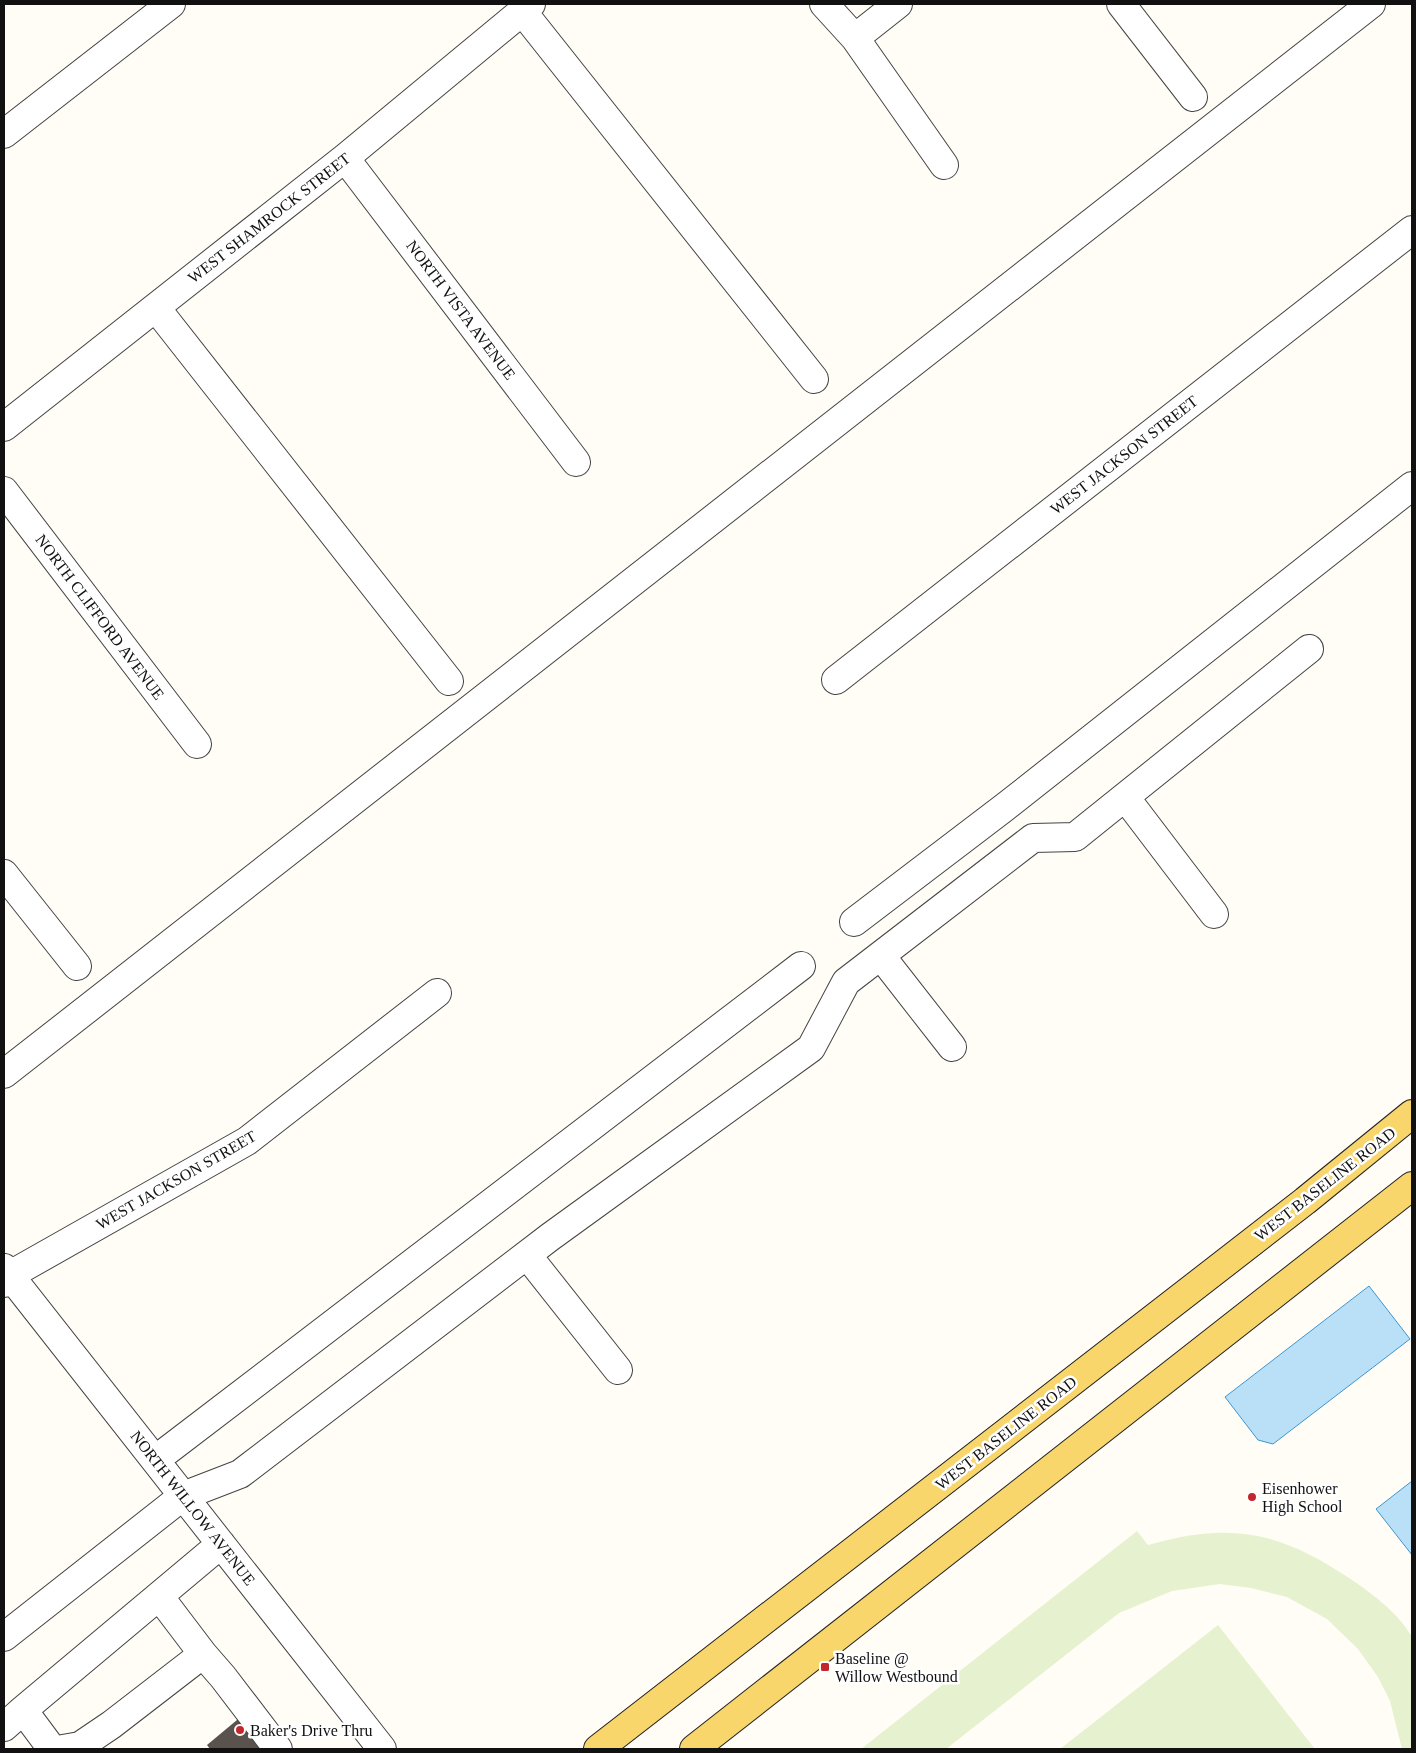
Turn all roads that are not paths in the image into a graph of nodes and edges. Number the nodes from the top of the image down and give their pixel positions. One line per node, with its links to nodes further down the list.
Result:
1 (171, 4): 9 (street)
2 (824, 4): 7 (street)
3 (898, 4): 7 (street)
4 (1121, 4): 8 (street)
5 (1371, 4): 32 (street)
6 (527, 8): 10 (street, WEST SHAMROCK STREET); 14 (street)
7 (855, 38): 11 (street)
8 (1193, 97)
9 (4, 134)
10 (345, 158): 13 (street, WEST SHAMROCK STREET); 16 (street, NORTH VISTA AVENUE)
11 (944, 165)
12 (1412, 230): 20 (street, WEST JACKSON STREET)
13 (156, 308): 15 (street, WEST SHAMROCK STREET); 21 (street)
14 (814, 379)
15 (4, 427)
16 (576, 462)
17 (1412, 486): 26 (street)
18 (4, 491): 22 (street, NORTH CLIFFORD AVENUE)
19 (1309, 649): 23 (street)
20 (836, 680)
21 (449, 681)
22 (197, 744)
23 (1125, 797): 25 (street); 27 (street)
24 (4, 874): 28 (street)
25 (1214, 914)
26 (854, 922)
27 (881, 956): 31 (street); 35 (street)
28 (77, 966)
29 (801, 966): 38 (street)
30 (437, 993): 36 (street, WEST JACKSON STREET)
31 (952, 1048)
32 (4, 1074)
33 (1412, 1114): 49 (main road, WEST BASELINE ROAD)
34 (1411, 1189): 50 (main road)
35 (527, 1255): 37 (street); 39 (street)
36 (6, 1275): 38 (street, NORTH WILLOW AVENUE)
37 (618, 1370)
38 (155, 1460): 39 (street, NORTH WILLOW AVENUE)
39 (183, 1496): 40 (street, NORTH WILLOW AVENUE); 42 (street)
40 (221, 1544): 41 (street); 48 (street, NORTH WILLOW AVENUE)
41 (160, 1596): 43 (street); 44 (street)
42 (4, 1637)
43 (203, 1654): 46 (street); 47 (street)
44 (13, 1719): 45 (street)
45 (52, 1749)
46 (63, 1749)
47 (278, 1749)
48 (382, 1749)
49 (598, 1749)
50 (694, 1749)

